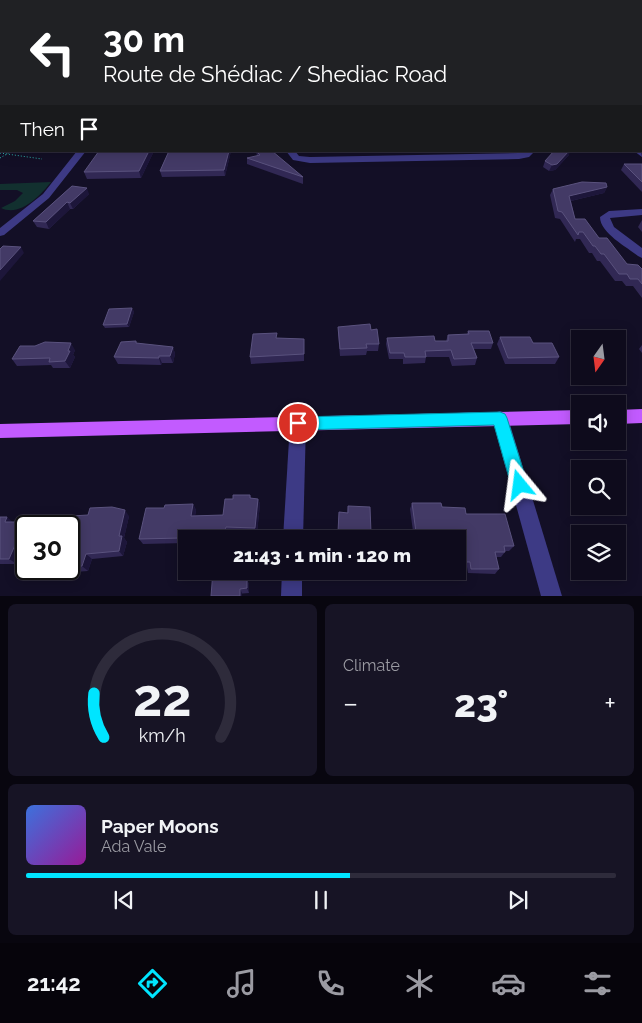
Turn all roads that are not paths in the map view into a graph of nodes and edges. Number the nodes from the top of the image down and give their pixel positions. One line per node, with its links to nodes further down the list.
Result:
1 (81, 152): 5 (street)
2 (291, 152): 3 (street)
3 (530, 152)
4 (642, 212): 6 (street)
5 (0, 233)
6 (642, 254)
7 (642, 416): 9 (main road)
8 (571, 417): 10 (main road)
9 (626, 417)
10 (500, 418): 11 (main road); 16 (street)
11 (298, 423): 12 (main road); 13 (street)
12 (0, 431)
13 (294, 530)
14 (292, 580): 15 (street)
15 (291, 596)
16 (552, 596)

